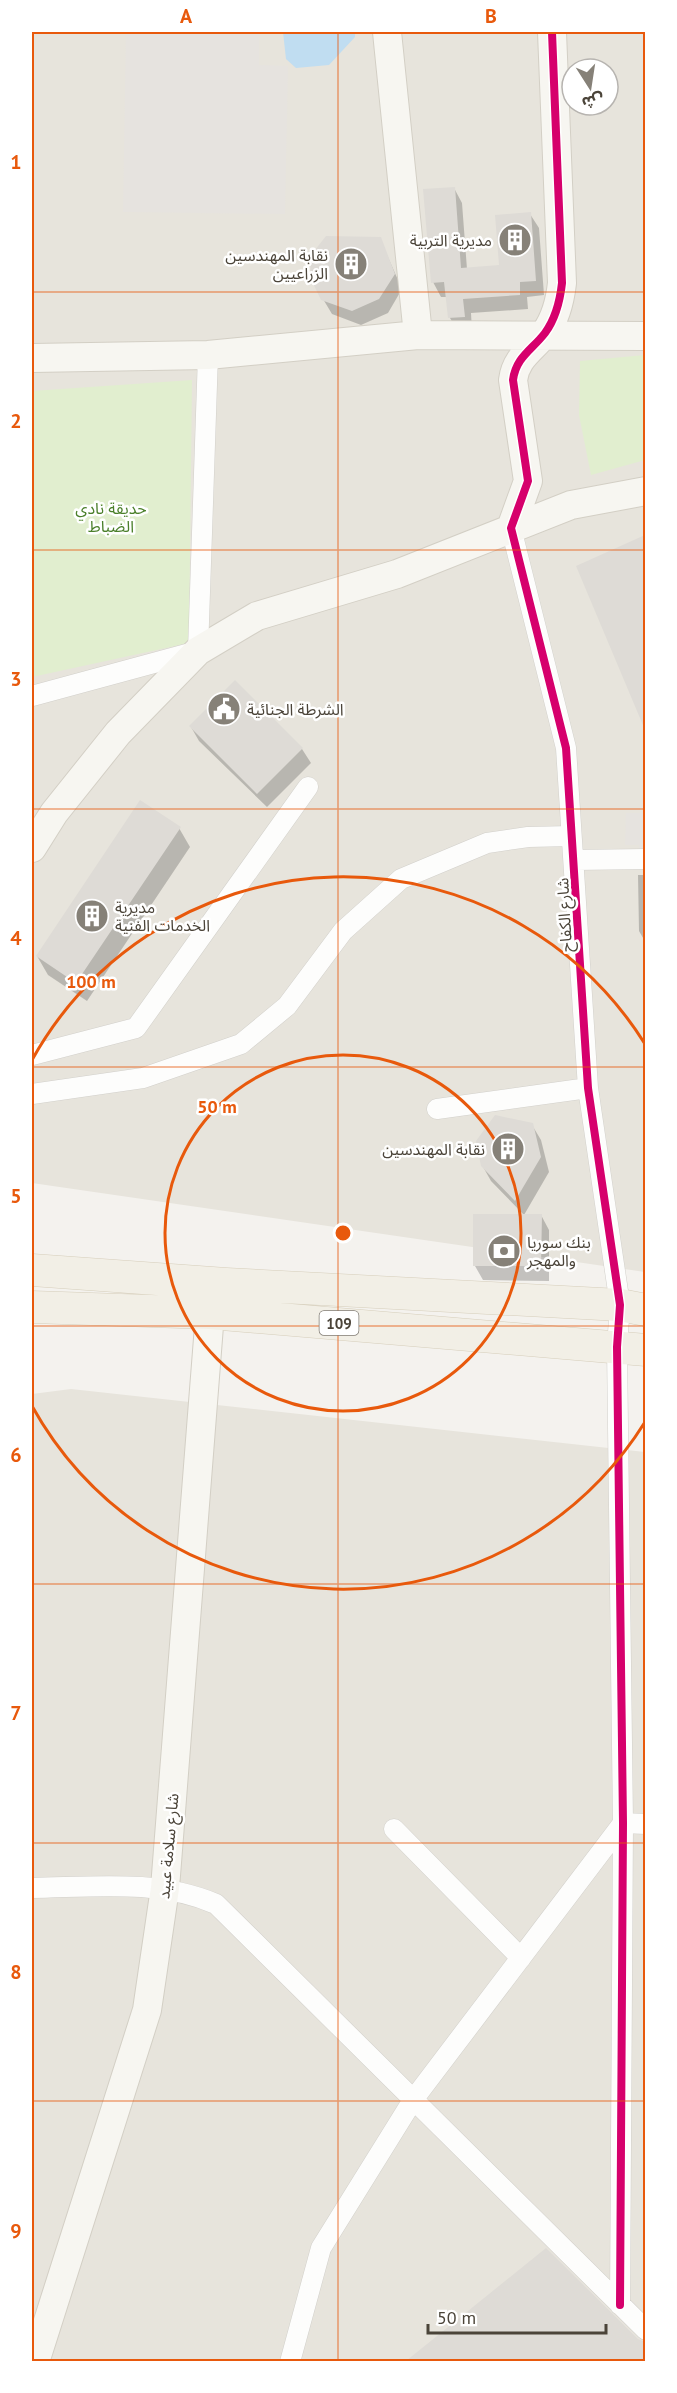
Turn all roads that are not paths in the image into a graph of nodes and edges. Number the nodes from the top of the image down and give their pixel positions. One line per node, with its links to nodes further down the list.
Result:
1 (387, 32): 4 (street)
2 (552, 32): 3 (street)
3 (544, 334): 4 (street); 5 (street); 9 (street)
4 (418, 335): 6 (street)
5 (645, 336)
6 (208, 355): 7 (street); 10 (street)
7 (32, 358)
8 (645, 491): 9 (street)
9 (511, 528): 10 (street); 13 (street, شارع الكفاح)
10 (198, 651): 11 (street); 14 (street)
11 (32, 696)
12 (308, 788): 17 (street)
13 (571, 836): 16 (street, شارع الكفاح); 19 (street)
14 (32, 848)
15 (645, 859): 16 (street)
16 (574, 860): 18 (street, شارع الكفاح)
17 (32, 1055)
18 (588, 1088): 20 (street); 23 (street, شارع الكفاح)
19 (32, 1094)
20 (437, 1109)
21 (32, 1270): 23 (main road)
22 (32, 1307): 24 (main road, 109)
23 (633, 1307): 25 (street, شارع الكفاح)
24 (210, 1313): 25 (main road, 109); 30 (street, شارع سلامة عبيد)
25 (631, 1348): 26 (street, شارع الكفاح)
26 (623, 1823): 27 (street); 31 (street); 33 (street, شارع الكفاح)
27 (645, 1824)
28 (394, 1829): 31 (street)
29 (32, 1888): 30 (street)
30 (165, 1888): 32 (street); 35 (street, شارع سلامة عبيد)
31 (521, 1958): 32 (street)
32 (413, 2100): 33 (street); 36 (street)
33 (620, 2305): 34 (street)
34 (645, 2330)
35 (35, 2361)
36 (290, 2361)

